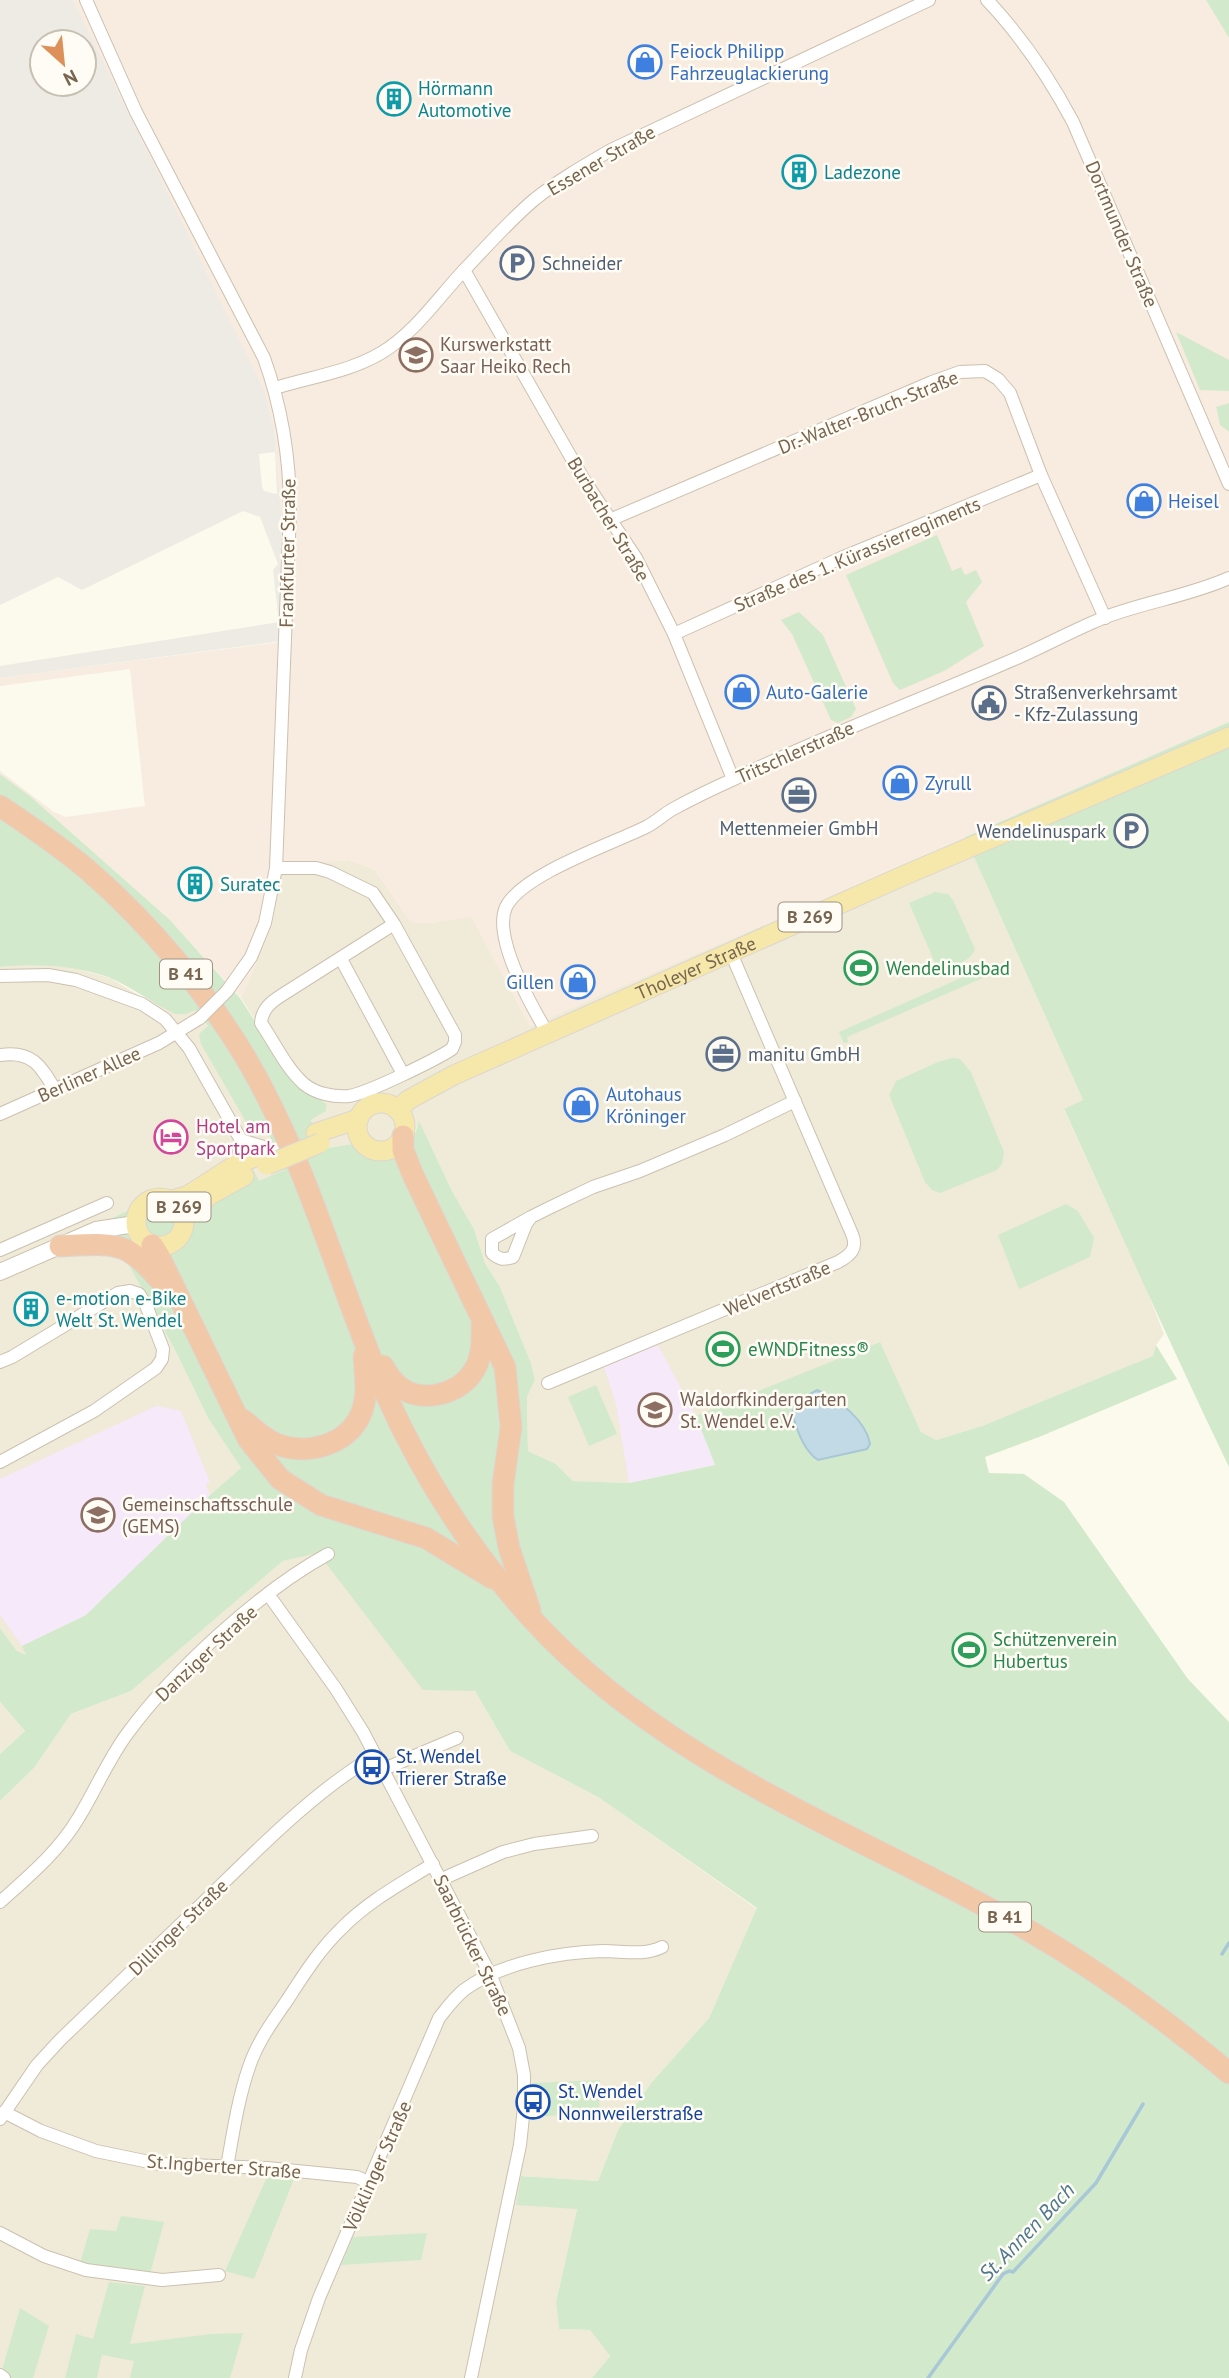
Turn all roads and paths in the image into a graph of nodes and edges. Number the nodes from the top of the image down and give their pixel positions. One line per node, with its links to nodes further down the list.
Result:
1 (86, 0): 5 (street, Frankfurter Straße)
2 (929, 0): 4 (street, Essener Straße)
3 (987, 0): 7 (street, Dortmunder Straße)
4 (464, 270): 5 (street, Essener Straße); 8 (street, Burbacher Straße)
5 (275, 388): 15 (street, Frankfurter Straße)
6 (1041, 475): 8 (street, Dr.-Walter-Bruch-Straße); 10 (street, Dr.-Walter-Bruch-Straße); 11 (street, Straße des 1. Kürassierregiments)
7 (1229, 484)
8 (612, 519): 11 (street, Burbacher Straße)
9 (1229, 578): 10 (street, Tritschlerstraße)
10 (1105, 618): 13 (street, Tritschlerstraße)
11 (674, 634): 13 (street, Burbacher Straße)
12 (1229, 737): 17 (main road, Tholeyer Straße / B 269)
13 (733, 779): 21 (street, Tritschlerstraße)
14 (0, 806): 48 (highway, B 41)
15 (276, 868): 16 (street); 20 (street, Frankfurter Straße, bridge)
16 (394, 925): 18 (street); 23 (street)
17 (731, 953): 21 (main road, Tholeyer Straße / B 269); 25 (street, Welvertstraße)
18 (341, 959): 23 (street); 23 (street)
19 (0, 976): 20 (street)
20 (178, 1033): 24 (street, Berliner Allee); 31 (street)
21 (548, 1034): 26 (main road, Tholeyer Straße / B 269)
22 (0, 1055): 24 (street)
23 (403, 1074)
24 (55, 1090): 27 (street, Berliner Allee)
25 (795, 1101): 40 (street); 50 (street, Welvertstraße)
26 (398, 1110): 28 (main road, B 269); 29 (main road)
27 (0, 1114)
28 (358, 1119): 30 (main road, B 269); 32 (main road)
29 (403, 1136): 33 (main road); 36 (highway)
30 (318, 1138): 32 (main road, B 269); 34 (main road, B 269)
31 (241, 1140): 34 (street); 35 (street)
32 (361, 1141): 33 (main road, B 269)
33 (385, 1151): 36 (highway)
34 (268, 1156): 35 (main road, B 269); 39 (main road, B 269)
35 (237, 1164): 37 (main road, B 269)
36 (413, 1175): 47 (highway)
37 (172, 1200): 39 (main road, B 269); 41 (main road, B 269)
38 (107, 1203): 42 (street)
39 (184, 1216): 43 (main road, B 269)
40 (531, 1217)
41 (135, 1224): 43 (main road, B 269); 44 (main road)
42 (2, 1244)
43 (161, 1245): 46 (highway)
44 (60, 1246): 45 (main road); 46 (highway)
45 (0, 1272)
46 (180, 1303): 51 (highway)
47 (482, 1321): 48 (highway); 56 (highway)
48 (362, 1336): 51 (highway); 54 (highway, B 41)
49 (0, 1362): 52 (street)
50 (548, 1383)
51 (239, 1416): 54 (highway)
52 (0, 1462)
53 (328, 1554): 55 (street, Danziger Straße)
54 (503, 1584): 56 (highway, B 41)
55 (268, 1594): 58 (street, Saarbrücker Straße); 63 (street, Danziger Straße)
56 (534, 1621): 66 (highway, B 41)
57 (457, 1738): 59 (street)
58 (376, 1755): 59 (street, Saarbrücker Straße); 67 (street, Dillinger Straße)
59 (384, 1769): 61 (street, Saarbrücker Straße)
60 (592, 1836): 62 (street)
61 (433, 1864): 62 (street, Saarbrücker Straße); 68 (street)
62 (442, 1879): 65 (street, Saarbrücker Straße)
63 (0, 1902)
64 (662, 1947): 65 (street, Völklinger Straße)
65 (491, 1976): 69 (street, Völklinger Straße); 73 (street, Saarbrücker Straße)
66 (1229, 2073)
67 (2, 2116): 68 (street, St.Ingberter Straße)
68 (227, 2167): 69 (street, St.Ingberter Straße)
69 (368, 2182): 72 (street, Völklinger Straße)
70 (0, 2233): 71 (street)
71 (219, 2275)
72 (295, 2378)
73 (471, 2378)

